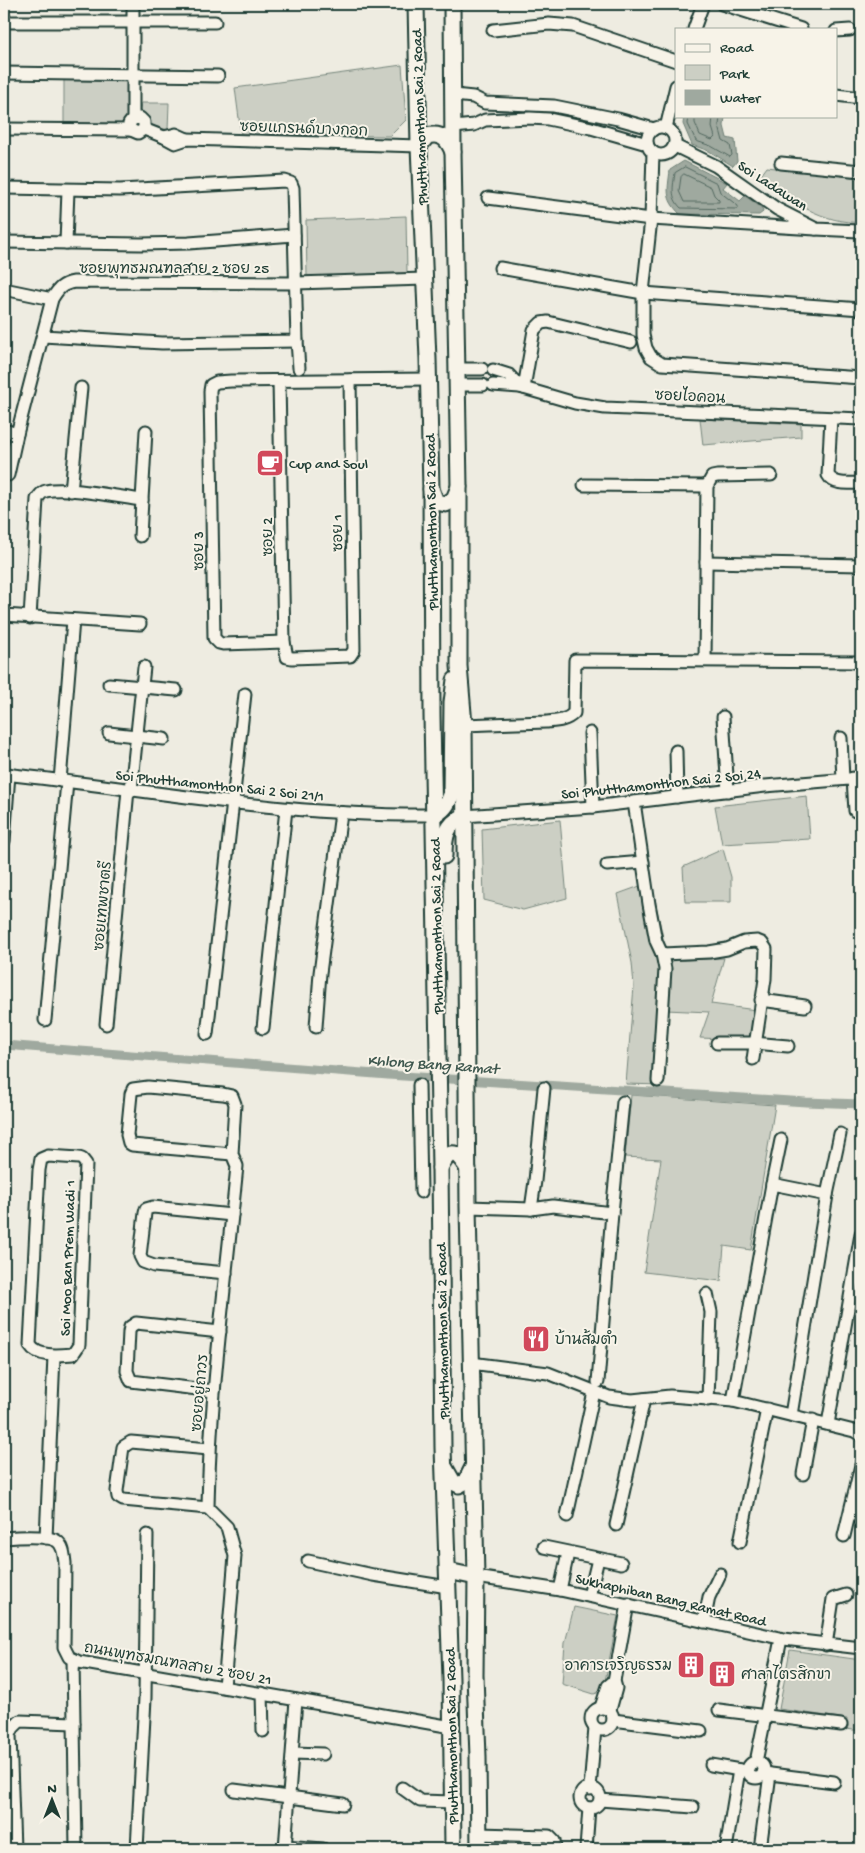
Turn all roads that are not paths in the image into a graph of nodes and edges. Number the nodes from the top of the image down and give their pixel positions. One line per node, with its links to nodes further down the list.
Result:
1 (133, 4): 7 (street)
2 (416, 4): 30 (main road, Phutthamonthon Sai 2 Road)
3 (452, 4): 19 (main road, Phutthamonthon Sai 2 Road)
4 (703, 4): 9 (street)
5 (722, 4): 10 (street)
6 (4, 22): 7 (street)
7 (133, 22): 8 (street); 16 (street)
8 (215, 22)
9 (694, 28)
10 (797, 28)
11 (493, 30): 14 (street)
12 (850, 30): 13 (street)
13 (838, 31)
14 (675, 61)
15 (4, 73): 16 (street)
16 (133, 75): 17 (street); 23 (street)
17 (218, 76)
18 (675, 89): 27 (street)
19 (454, 95): 22 (street); 25 (main road, Phutthamonthon Sai 2 Road)
20 (838, 95): 21 (street)
21 (861, 98)
22 (486, 103): 24 (street); 27 (street)
23 (133, 118): 28 (street, ซอยแกรนด์บางกอก); 29 (street)
24 (486, 120): 25 (street); 32 (street)
25 (454, 127): 33 (main road, Phutthamonthon Sai 2 Road)
26 (4, 128): 29 (street, ซอยแกรนด์บางกอก)
27 (660, 128): 31 (street); 32 (street)
28 (144, 129): 29 (street, ซอยแกรนด์บางกอก); 30 (street, ซอยแกรนด์บางกอก)
29 (131, 130)
30 (419, 146): 33 (main road); 46 (main road, Phutthamonthon Sai 2 Road)
31 (675, 146): 32 (street); 40 (street, Soi Ladawan)
32 (650, 148): 39 (street)
33 (453, 152): 56 (main road, Phutthamonthon Sai 2 Road)
34 (782, 163): 35 (street)
35 (861, 172)
36 (4, 188): 37 (street)
37 (68, 190): 42 (street); 44 (street)
38 (488, 198): 39 (street)
39 (651, 219): 40 (street); 49 (street)
40 (816, 229): 41 (street, Soi Ladawan)
41 (860, 233)
42 (294, 235): 44 (street); 47 (street)
43 (4, 242): 44 (street)
44 (66, 242)
45 (500, 268): 49 (street)
46 (425, 279): 47 (street, ซอยพุทธมณฑลสาย 2 ซอย 25); 58 (main road, Phutthamonthon Sai 2 Road)
47 (296, 283): 50 (street, ซอยพุทธมณฑลสาย 2 ซอย 25); 53 (street)
48 (4, 289): 50 (street)
49 (643, 294): 51 (street); 57 (street)
50 (52, 299): 52 (street)
51 (861, 309)
52 (43, 336): 53 (street); 68 (street)
53 (297, 341): 55 (street)
54 (631, 342): 62 (street)
55 (299, 368)
56 (456, 369): 61 (main road, Phutthamonthon Sai 2 Road); 62 (street, ซอยไอคอน)
57 (861, 378)
58 (428, 379): 59 (street); 75 (main road, Phutthamonthon Sai 2 Road)
59 (350, 380): 60 (street); 85 (street, ซอย 1)
60 (279, 381): 85 (street, ซอย 2); 85 (street, ซอย 3)
61 (457, 385): 62 (street, ซอยไอคอน); 73 (main road, Phutthamonthon Sai 2 Road)
62 (522, 387): 64 (street, ซอยไอคอน)
63 (81, 388): 76 (street)
64 (831, 418): 65 (street, ซอยไอคอน); 71 (street)
65 (861, 419)
66 (4, 430): 68 (street)
67 (146, 431): 77 (street)
68 (17, 434): 69 (street)
69 (8, 475)
70 (771, 475): 74 (street)
71 (861, 483)
72 (584, 485): 74 (street)
73 (459, 486): 75 (main road); 88 (main road, Phutthamonthon Sai 2 Road)
74 (707, 486): 79 (street)
75 (431, 490): 114 (main road, Phutthamonthon Sai 2 Road)
76 (71, 491): 77 (street); 82 (street)
77 (142, 500): 78 (street)
78 (140, 536)
79 (706, 562): 80 (street); 86 (street)
80 (861, 566)
81 (4, 615): 82 (street)
82 (30, 618): 83 (street)
83 (72, 620): 84 (street); 104 (street)
84 (140, 624)
85 (284, 642)
86 (705, 660): 87 (street); 95 (street)
87 (861, 662)
88 (459, 666): 95 (main road, Phutthamonthon Sai 2 Road); 114 (main road)
89 (144, 667): 91 (street, ซอยเทพชาตรี)
90 (109, 684): 91 (street)
91 (142, 687): 92 (street); 98 (street, ซอยเทพชาตรี)
92 (176, 690)
93 (245, 694): 109 (street)
94 (723, 716): 106 (street)
95 (464, 724): 115 (main road, Phutthamonthon Sai 2 Road)
96 (109, 733): 98 (street)
97 (590, 733): 110 (street)
98 (136, 736): 99 (street); 105 (street, ซอยเทพชาตรี)
99 (164, 738)
100 (841, 738): 103 (street)
101 (676, 751): 107 (street)
102 (6, 774): 104 (street, Soi Phutthamonthon Sai 2 Soi 21/1); 116 (street)
103 (853, 778): 106 (street, Soi Phutthamonthon Sai 2 Soi 24); 112 (street)
104 (64, 782): 105 (street, Soi Phutthamonthon Sai 2 Soi 21/1); 123 (street)
105 (129, 790): 109 (street, Soi Phutthamonthon Sai 2 Soi 21/1); 124 (street, ซอยเทพชาตรี)
106 (728, 790): 107 (street, Soi Phutthamonthon Sai 2 Soi 24)
107 (677, 797): 108 (street, Soi Phutthamonthon Sai 2 Soi 24)
108 (634, 802): 110 (street, Soi Phutthamonthon Sai 2 Soi 24); 117 (street)
109 (233, 803): 111 (street, Soi Phutthamonthon Sai 2 Soi 21/1); 127 (street)
110 (593, 807): 115 (street, Soi Phutthamonthon Sai 2 Soi 24)
111 (286, 809): 113 (street, Soi Phutthamonthon Sai 2 Soi 21/1); 125 (street)
112 (855, 811)
113 (341, 813): 114 (street, Soi Phutthamonthon Sai 2 Soi 21/1); 126 (street)
114 (434, 815): 120 (main road, Phutthamonthon Sai 2 Road)
115 (464, 816): 120 (main road); 142 (main road, Phutthamonthon Sai 2 Road)
116 (4, 841)
117 (643, 862): 118 (street); 119 (street)
118 (607, 865)
119 (662, 954): 121 (street); 132 (street)
120 (437, 957): 138 (main road, Phutthamonthon Sai 2 Road)
121 (761, 1000): 122 (street); 129 (street)
122 (805, 1006)
123 (45, 1020)
124 (106, 1024)
125 (263, 1028)
126 (316, 1028)
127 (207, 1034)
128 (717, 1043): 129 (street)
129 (754, 1043): 130 (street); 131 (street)
130 (788, 1046)
131 (752, 1059)
132 (658, 1082)
133 (419, 1085): 139 (street)
134 (544, 1088): 147 (street)
135 (623, 1102): 148 (street)
136 (840, 1134): 145 (street)
137 (782, 1140): 143 (street)
138 (440, 1143): 139 (street); 141 (main road, Phutthamonthon Sai 2 Road)
139 (420, 1144): 144 (street)
140 (232, 1154): 140 (street, ซอยอยู่ถาวร); 149 (street, ซอยอยู่ถาวร)
141 (440, 1168): 142 (main road); 169 (main road, Phutthamonthon Sai 2 Road)
142 (468, 1169): 146 (main road, Phutthamonthon Sai 2 Road)
143 (772, 1184): 145 (street); 160 (street)
144 (421, 1192)
145 (827, 1195): 162 (street)
146 (468, 1207): 147 (street); 155 (main road, Phutthamonthon Sai 2 Road)
147 (531, 1209): 148 (street)
148 (612, 1213): 156 (street)
149 (232, 1215): 151 (street, ซอยอยู่ถาวร); 151 (street)
150 (861, 1234): 164 (street)
151 (226, 1272): 153 (street, ซอยอยู่ถาวร)
152 (707, 1294): 159 (street)
153 (220, 1332): 157 (street, ซอยอยู่ถาวร); 157 (street)
154 (54, 1356): 154 (street, Soi Moo Ban Prem Wadi 1); 177 (street, Soi Moo Ban Prem Wadi 1)
155 (471, 1363): 156 (street); 167 (main road, Phutthamonthon Sai 2 Road)
156 (596, 1387): 158 (street); 172 (street)
157 (214, 1391): 166 (street, ซอยอยู่ถาวร)
158 (644, 1399): 159 (street); 173 (street)
159 (708, 1400): 160 (street)
160 (733, 1401): 161 (street)
161 (768, 1409): 162 (street); 178 (street)
162 (791, 1415): 163 (street)
163 (813, 1420): 164 (street); 170 (street)
164 (828, 1424): 165 (street)
165 (861, 1435)
166 (209, 1449): 171 (street, ซอยอยู่ถาวร); 171 (street)
167 (474, 1465): 169 (main road); 185 (main road, Phutthamonthon Sai 2 Road)
168 (861, 1465): 175 (street)
169 (445, 1467): 186 (main road, Phutthamonthon Sai 2 Road)
170 (803, 1474)
171 (208, 1508): 199 (street)
172 (567, 1516)
173 (616, 1525)
174 (147, 1535): 196 (street)
175 (844, 1536)
176 (4, 1538): 177 (street)
177 (46, 1538): 195 (street, ถนนพุทธมณฑลสาย 2 ซอย 21)
178 (740, 1542)
179 (544, 1547): 180 (street)
180 (568, 1553): 181 (street); 187 (street)
181 (598, 1559): 183 (street); 189 (street)
182 (308, 1561): 186 (street)
183 (621, 1563)
184 (720, 1574): 191 (street)
185 (476, 1576): 186 (main road); 187 (street, Sukhaphiban Bang Ramat Road); 197 (main road, Phutthamonthon Sai 2 Road)
186 (448, 1579): 198 (main road, Phutthamonthon Sai 2 Road)
187 (560, 1590): 189 (street, Sukhaphiban Bang Ramat Road)
188 (846, 1595): 193 (street)
189 (589, 1596): 190 (street, Sukhaphiban Bang Ramat Road)
190 (628, 1604): 191 (street, Sukhaphiban Bang Ramat Road); 203 (street)
191 (704, 1622): 192 (street, Sukhaphiban Bang Ramat Road)
192 (781, 1639): 193 (street, Sukhaphiban Bang Ramat Road); 204 (street)
193 (826, 1645): 194 (street, Sukhaphiban Bang Ramat Road)
194 (861, 1648)
195 (74, 1659): 196 (street, ถนนพุทธมณฑลสาย 2 ซอย 21); 205 (street)
196 (144, 1674): 199 (street, ถนนพุทธมณฑลสาย 2 ซอย 21); 230 (street)
197 (475, 1675): 198 (main road); 226 (main road, Phutthamonthon Sai 2 Road)
198 (451, 1679): 207 (main road, Phutthamonthon Sai 2 Road)
199 (224, 1687): 200 (street, ถนนพุทธมณฑลสาย 2 ซอย 21)
200 (262, 1693): 201 (street, ถนนพุทธมณฑลสาย 2 ซอย 21); 209 (street)
201 (296, 1700): 207 (street, ถนนพุทธมณฑลสาย 2 ซอย 21); 211 (street)
202 (719, 1710): 204 (street)
203 (608, 1712): 208 (street); 208 (street); 210 (street)
204 (766, 1715): 206 (street); 214 (street)
205 (74, 1722): 228 (street); 229 (street)
206 (840, 1725)
207 (452, 1727): 222 (main road, Phutthamonthon Sai 2 Road)
208 (595, 1728): 218 (street)
209 (263, 1730)
210 (701, 1731)
211 (293, 1753): 212 (street); 220 (street)
212 (323, 1754)
213 (710, 1765): 214 (street)
214 (748, 1768): 215 (street); 235 (street)
215 (767, 1773): 216 (street); 236 (street)
216 (834, 1782)
217 (402, 1788): 222 (street)
218 (590, 1789): 221 (street); 225 (street)
219 (234, 1790): 220 (street)
220 (290, 1798): 223 (street); 227 (street)
221 (600, 1800): 224 (street); 225 (street)
222 (453, 1802): 232 (main road, Phutthamonthon Sai 2 Road)
223 (343, 1804)
224 (694, 1807)
225 (589, 1808): 234 (street)
226 (478, 1842): 233 (street)
227 (285, 1848): 231 (street)
228 (14, 1849)
229 (76, 1849)
230 (137, 1849)
231 (323, 1849)
232 (452, 1849)
233 (555, 1849)
234 (586, 1849)
235 (726, 1849)
236 (760, 1849)

